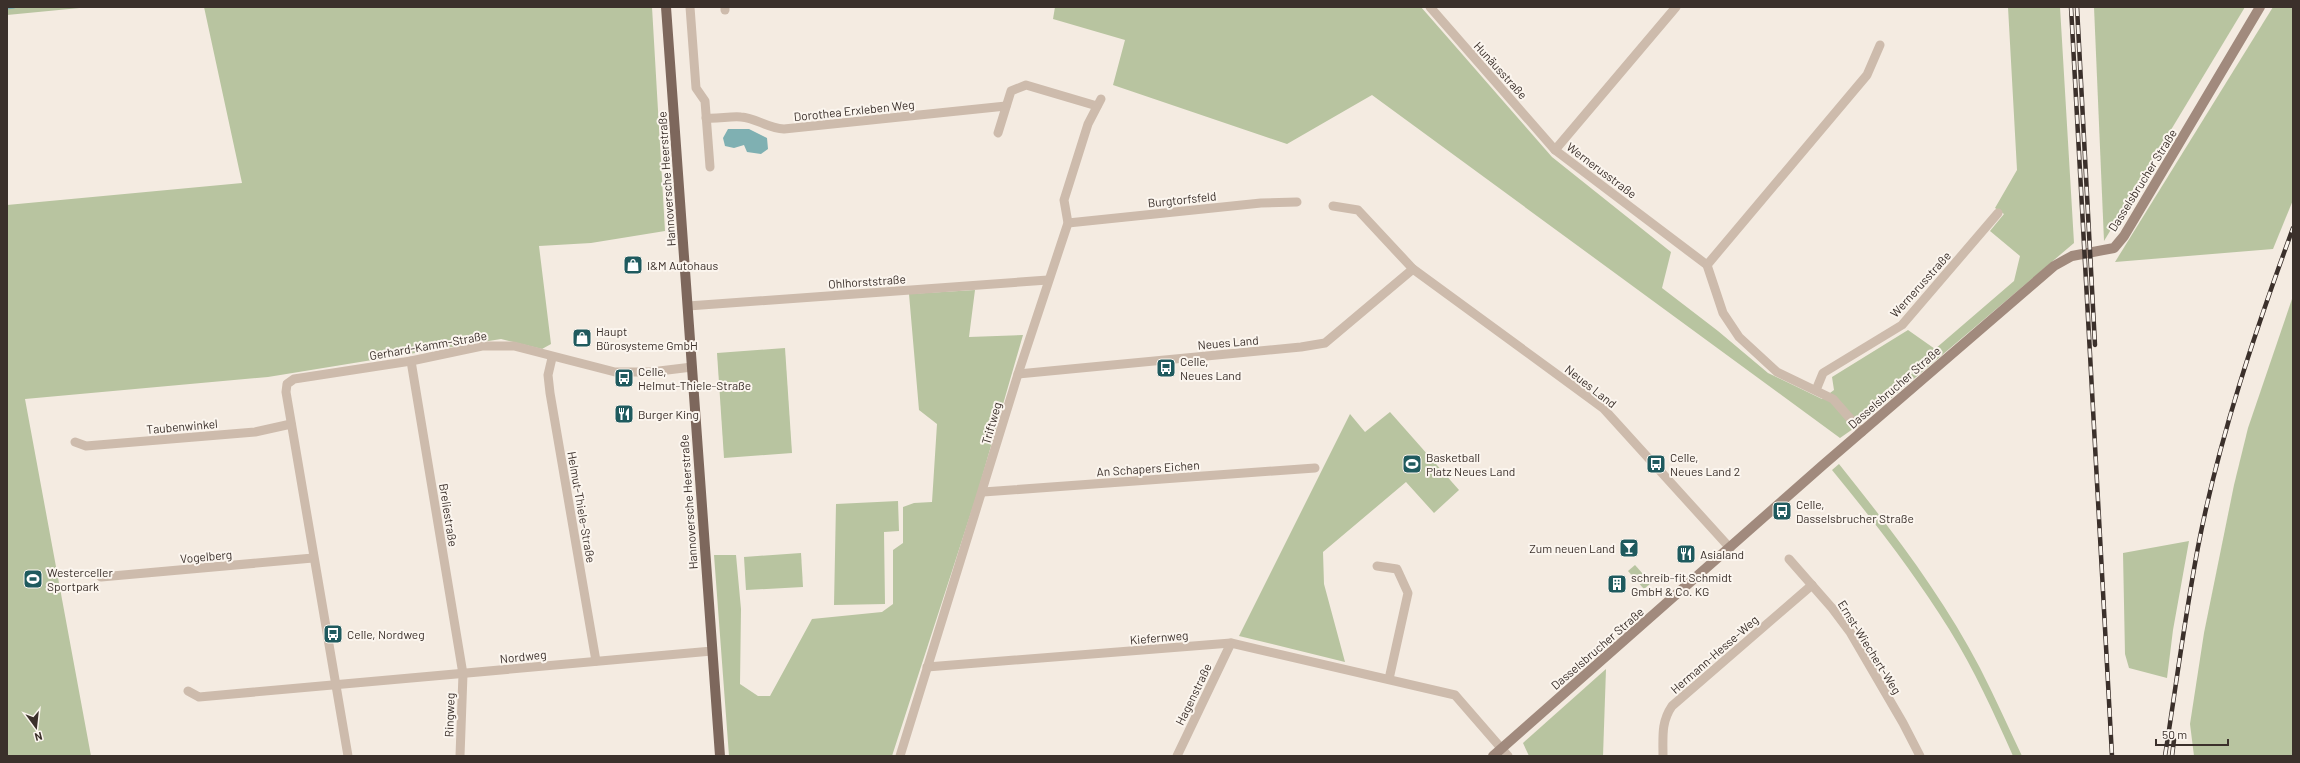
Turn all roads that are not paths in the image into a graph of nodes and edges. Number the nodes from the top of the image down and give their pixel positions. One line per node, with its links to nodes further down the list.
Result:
1 (666, 7): 19 (main road, Hannoversche Heerstraße)
2 (690, 7): 8 (street)
3 (1430, 7): 10 (street, Hunäusstraße)
4 (1676, 7): 10 (street, Wernerusstraße)
5 (2260, 7): 26 (street, Dasselsbrucher Straße)
6 (1880, 45): 16 (street)
7 (1006, 106): 8 (street, Dorothea Erxleben Weg); 9 (street); 15 (street, Triftweg)
8 (706, 118): 11 (street)
9 (998, 133)
10 (1555, 150): 16 (street, Wernerusstraße)
11 (710, 167)
12 (1297, 202): 15 (street, Burgtorfsfeld)
13 (1334, 206): 17 (street, Neues Land)
14 (1998, 213): 24 (street, Wernerusstraße)
15 (1068, 223): 18 (street, Triftweg)
16 (1707, 265): 24 (street)
17 (1413, 269): 23 (street, Neues Land); 30 (street, Neues Land)
18 (1048, 280): 19 (street, Ohlhorststraße); 23 (street, Triftweg)
19 (688, 306): 22 (main road, Hannoversche Heerstraße)
20 (552, 358): 21 (street, Gerhard-Kamm-Straße); 22 (street, Gerhard-Kamm-Straße); 38 (street, Helmut-Thiele-Straße)
21 (411, 361): 25 (street, Gerhard-Kamm-Straße); 40 (street, Breliestraße)
22 (692, 366): 37 (main road, Hannoversche Heerstraße)
23 (1018, 374): 29 (street, Triftweg)
24 (1816, 390): 26 (street)
25 (291, 424): 27 (street, Taubenwinkel); 31 (street)
26 (1862, 432): 30 (street, Dasselsbrucher Straße)
27 (75, 442)
28 (1315, 468): 29 (street, An Schapers Eichen)
29 (983, 492): 39 (street, Triftweg)
30 (1730, 548): 44 (street, Dasselsbrucher Straße)
31 (313, 558): 34 (street, Vogelberg); 42 (street)
32 (1789, 560): 35 (street, Ernst-Wiechert-Weg)
33 (1377, 566): 41 (street)
34 (101, 577)
35 (1812, 585): 51 (street, Hermann-Hesse-Weg); 52 (street, Ernst-Wiechert-Weg)
36 (1231, 643): 39 (street, Kiefernweg); 41 (street, Kiefernweg); 49 (street, Hagenstraße)
37 (712, 651): 38 (street, Nordweg); 47 (main road, Hannoversche Heerstraße)
38 (596, 661): 40 (street, Nordweg)
39 (927, 667): 48 (street, Triftweg)
40 (463, 674): 42 (street, Nordweg); 46 (street, Ringweg)
41 (1389, 679): 44 (street, Kiefernweg)
42 (336, 686): 43 (street); 45 (street)
43 (188, 691)
44 (1505, 752): 50 (street, Dasselsbrucher Straße)
45 (348, 756)
46 (460, 756)
47 (720, 756)
48 (900, 756)
49 (1177, 756)
50 (1493, 756)
51 (1663, 756)
52 (1920, 756)

